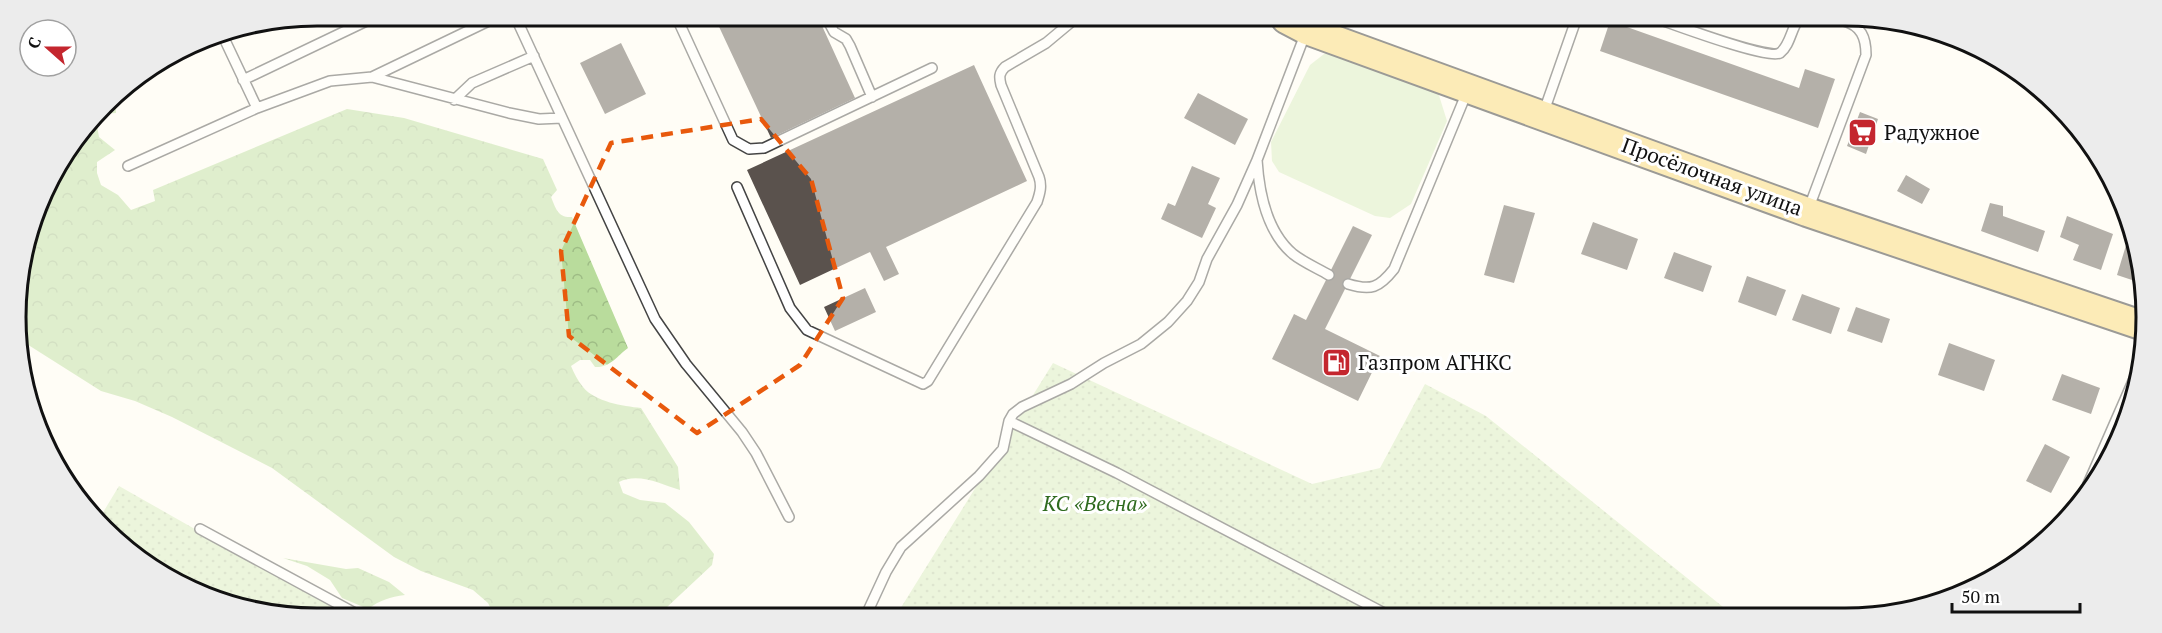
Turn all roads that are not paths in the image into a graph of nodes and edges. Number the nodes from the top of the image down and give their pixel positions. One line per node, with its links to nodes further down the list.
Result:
1 (356, 26): 17 (lane)
2 (478, 26): 16 (lane)
3 (520, 26): 14 (lane)
4 (681, 26): 19 (lane)
5 (831, 26): 19 (lane)
6 (1067, 26): 26 (lane)
7 (1296, 26): 24 (lane)
8 (1302, 26): 18 (main road, Просёлочная улица)
9 (1574, 26): 22 (lane)
10 (1679, 26): 11 (lane)
11 (1795, 26)
12 (1854, 26): 27 (lane)
13 (225, 40): 17 (lane)
14 (534, 56): 20 (lane); 23 (lane)
15 (932, 68): 19 (lane)
16 (372, 77): 20 (lane); 21 (lane)
17 (243, 80): 21 (lane)
18 (1468, 90): 22 (main road, Просёлочная улица); 29 (lane)
19 (872, 97)
20 (454, 100): 23 (lane)
21 (257, 108): 25 (lane)
22 (1542, 116): 27 (main road, Просёлочная улица)
23 (562, 118): 32 (lane)
24 (1257, 160): 28 (lane); 31 (lane)
25 (128, 166)
26 (737, 187)
27 (1807, 212): 30 (main road, Просёлочная улица)
28 (1329, 275)
29 (1348, 284)
30 (2136, 323)
31 (1009, 421): 35 (lane); 36 (lane)
32 (789, 517)
33 (200, 529): 34 (lane)
34 (345, 608)
35 (870, 608)
36 (1373, 608)

